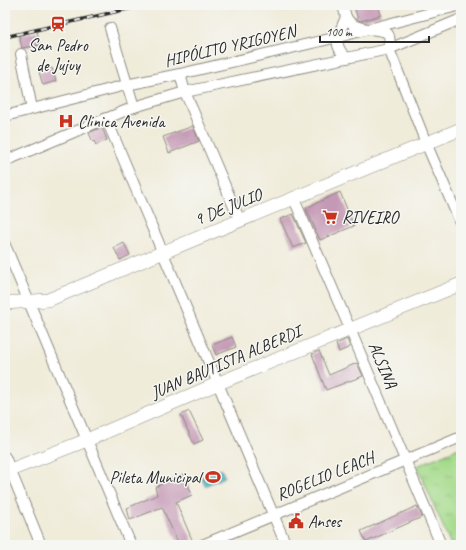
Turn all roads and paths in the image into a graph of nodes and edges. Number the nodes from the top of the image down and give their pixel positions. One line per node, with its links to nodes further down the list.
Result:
1 (343, 5): 3 (street)
2 (461, 5): 6 (street, HIPÓLITO YRIGOYEN)
3 (346, 17): 6 (street); 7 (street)
4 (461, 19): 8 (street, HIPÓLITO YRIGOYEN)
5 (110, 28): 12 (street)
6 (368, 30): 7 (street, HIPÓLITO YRIGOYEN); 8 (street)
7 (338, 37): 10 (street); 11 (street, HIPÓLITO YRIGOYEN)
8 (389, 49): 10 (street, HIPÓLITO YRIGOYEN); 19 (street)
9 (21, 54): 15 (street)
10 (347, 58): 13 (street, HIPÓLITO YRIGOYEN)
11 (180, 74): 12 (street, HIPÓLITO YRIGOYEN); 13 (street)
12 (126, 85): 14 (street); 15 (street, HIPÓLITO YRIGOYEN)
13 (185, 92): 14 (street, HIPÓLITO YRIGOYEN); 22 (street)
14 (134, 107): 17 (street, HIPÓLITO YRIGOYEN)
15 (32, 109): 16 (street, HIPÓLITO YRIGOYEN)
16 (5, 116)
17 (106, 118): 20 (street, HIPÓLITO YRIGOYEN); 25 (street)
18 (461, 129): 19 (main road, 9 DE JULIO)
19 (426, 143): 21 (main road, 9 DE JULIO); 23 (street)
20 (5, 161)
21 (294, 199): 22 (main road, 9 DE JULIO); 29 (street, ALSINA)
22 (240, 222): 25 (main road, 9 DE JULIO)
23 (461, 224)
24 (5, 245): 27 (street)
25 (163, 253): 27 (main road, 9 DE JULIO); 30 (street)
26 (461, 284): 29 (main road, JUAN BAUTISTA ALBERDI)
27 (29, 302): 28 (main road, 9 DE JULIO); 32 (street)
28 (5, 303)
29 (350, 329): 30 (main road, JUAN BAUTISTA ALBERDI); 34 (street, ALSINA)
30 (219, 383): 32 (main road, JUAN BAUTISTA ALBERDI); 36 (street)
31 (461, 437): 34 (street, ROGELIO LEACH)
32 (87, 440): 35 (main road, JUAN BAUTISTA ALBERDI); 38 (street)
33 (5, 457): 35 (street)
34 (405, 460): 36 (street, ROGELIO LEACH); 41 (street, ALSINA)
35 (8, 471): 37 (street)
36 (274, 514): 39 (street, ROGELIO LEACH); 40 (street)
37 (42, 545)
38 (131, 545)
39 (202, 545)
40 (286, 545)
41 (440, 545)

